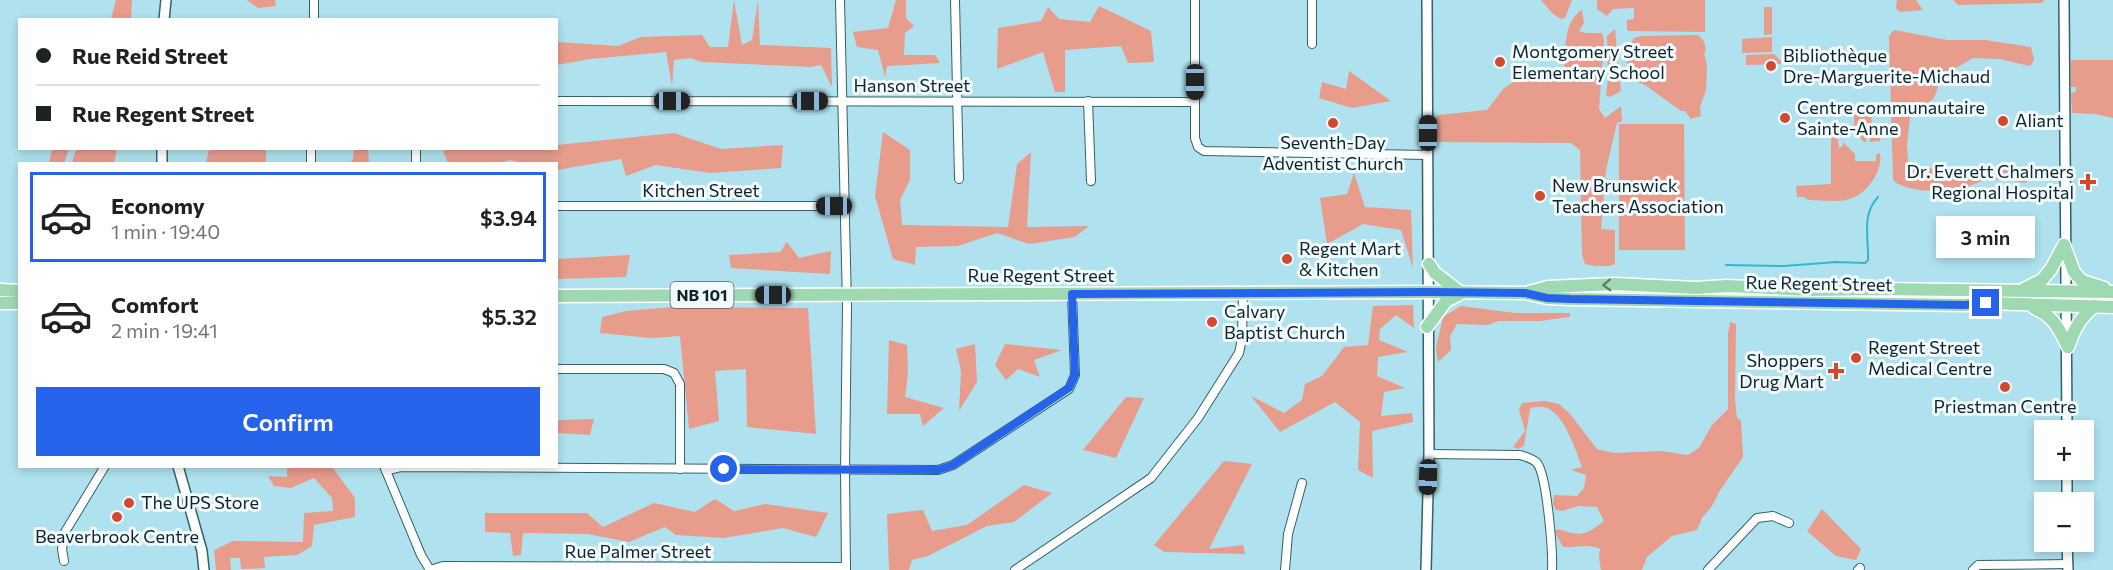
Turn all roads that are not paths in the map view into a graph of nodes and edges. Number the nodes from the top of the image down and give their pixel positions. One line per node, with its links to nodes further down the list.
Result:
1 (166, 0): 9 (street)
2 (314, 0): 10 (street)
3 (840, 0): 13 (street)
4 (955, 0): 14 (street)
5 (1195, 0): 16 (street)
6 (1312, 0): 11 (street)
7 (1427, 0): 17 (street)
8 (2064, 0): 22 (street)
9 (164, 18)
10 (314, 18)
11 (1312, 44)
12 (558, 101): 13 (street, Hanson Street)
13 (842, 101): 14 (street, Hanson Street); 21 (street)
14 (957, 101): 15 (street, Hanson Street); 18 (street)
15 (1088, 101): 16 (street, Hanson Street); 19 (street)
16 (1195, 102): 17 (street)
17 (1428, 156): 23 (street)
18 (959, 178)
19 (1091, 181)
20 (558, 206): 21 (street, Kitchen Street)
21 (845, 206): 36 (street)
22 (2064, 245): 28 (main road); 30 (street); 31 (main road)
23 (1429, 264): 29 (street); 33 (main road)
24 (1665, 287): 26 (main road, Rue Regent Street / NB 101); 34 (main road, Rue Regent Street / NB 101, one-way to 34); 38 (main road)
25 (0, 290): 27 (main road)
26 (1811, 290): 28 (main road, Rue Regent Street / NB 101); 39 (main road)
27 (18, 291)
28 (2020, 291): 30 (main road, Rue Regent Street / NB 101)
29 (1429, 292): 32 (main road, Rue Regent Street / NB 101); 33 (main road, Rue Regent Street / NB 101); 46 (street)
30 (2065, 292): 31 (main road, Rue Regent Street / NB 101); 43 (street)
31 (2112, 292)
32 (1242, 293): 35 (main road, Rue Regent Street / NB 101); 64 (street)
33 (1462, 293): 34 (main road, Rue Regent Street / NB 101); 46 (main road)
34 (1525, 293): 38 (main road, Rue Regent Street / NB 101)
35 (1072, 294): 36 (main road, Rue Regent Street / NB 101); 55 (street)
36 (847, 295): 37 (main road, Rue Regent Street / NB 101); 55 (street)
37 (558, 296)
38 (1644, 299): 39 (main road, Rue Regent Street / NB 101)
39 (1782, 301): 42 (main road, Rue Regent Street / NB 101)
40 (0, 303): 41 (main road)
41 (18, 303)
42 (2021, 304): 43 (main road, Rue Regent Street / NB 101); 47 (main road)
43 (2065, 306): 44 (main road, Rue Regent Street / NB 101); 47 (street)
44 (2095, 306): 45 (main road, Rue Regent Street / NB 101); 47 (main road)
45 (2113, 307)
46 (1427, 327): 50 (street)
47 (2068, 347): 49 (street)
48 (558, 369): 54 (street)
49 (2067, 420)
50 (1429, 454): 66 (street); 67 (street)
51 (104, 468): 59 (street)
52 (179, 468): 62 (street)
53 (385, 469): 54 (street); 63 (street)
54 (680, 469): 55 (street)
55 (844, 470): 61 (street)
56 (1302, 483): 65 (street)
57 (1790, 523): 68 (street)
58 (2067, 552): 60 (street)
59 (64, 561)
60 (2068, 567): 69 (street)
61 (846, 569): 63 (street, Rue Palmer Street)
62 (204, 570)
63 (430, 570)
64 (1015, 570)
65 (1285, 570)
66 (1426, 570)
67 (1552, 570)
68 (1708, 570)
69 (1973, 570)

